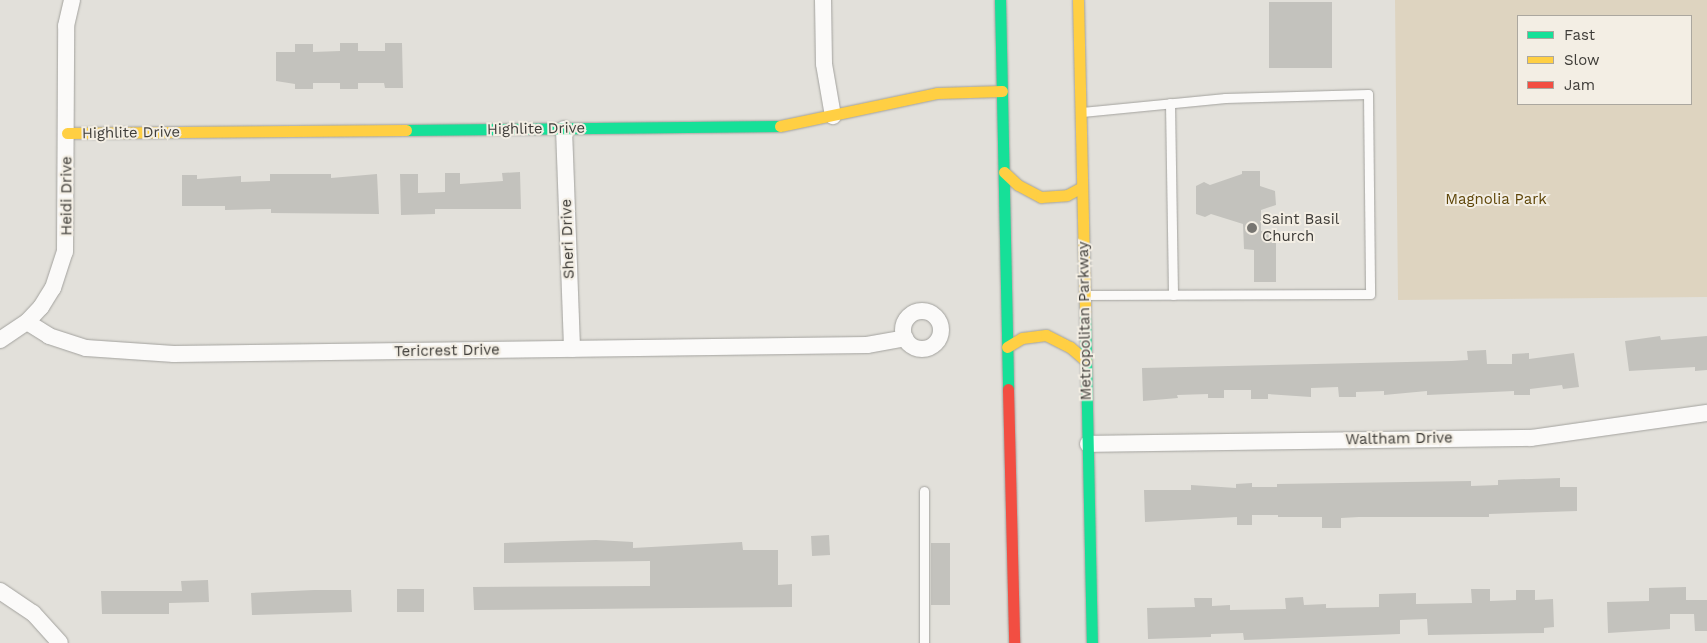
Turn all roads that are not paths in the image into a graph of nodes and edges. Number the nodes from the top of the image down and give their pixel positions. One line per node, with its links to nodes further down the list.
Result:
1 (72, 0): 10 (street, Heidi Drive)
2 (823, 0): 8 (street)
3 (1000, 0): 5 (main road)
4 (1078, 0): 7 (main road, Metropolitan Parkway)
5 (1002, 91): 8 (main road, Highlite Drive); 11 (main road)
6 (1170, 102): 7 (lane); 14 (lane); 14 (lane)
7 (1080, 112): 12 (main road, Metropolitan Parkway)
8 (834, 116): 9 (main road, Highlite Drive)
9 (564, 128): 10 (main road, Highlite Drive); 19 (street, Sheri Drive)
10 (67, 134): 15 (street, Heidi Drive)
11 (1004, 172): 12 (main road); 18 (main road)
12 (1082, 187): 13 (main road, Metropolitan Parkway)
13 (1085, 295): 14 (lane); 20 (main road, Metropolitan Parkway)
14 (1173, 295)
15 (27, 322): 17 (street); 19 (street, Tericrest Drive)
16 (905, 338): 19 (street, Tericrest Drive)
17 (0, 340)
18 (1007, 347): 20 (main road); 27 (main road)
19 (572, 350)
20 (1086, 361): 22 (main road, Metropolitan Parkway)
21 (1707, 413): 22 (street, Waltham Drive)
22 (1088, 444): 28 (main road, Metropolitan Parkway)
23 (924, 491): 26 (lane)
24 (0, 591): 25 (street)
25 (60, 643)
26 (924, 643)
27 (1014, 643)
28 (1092, 643)

